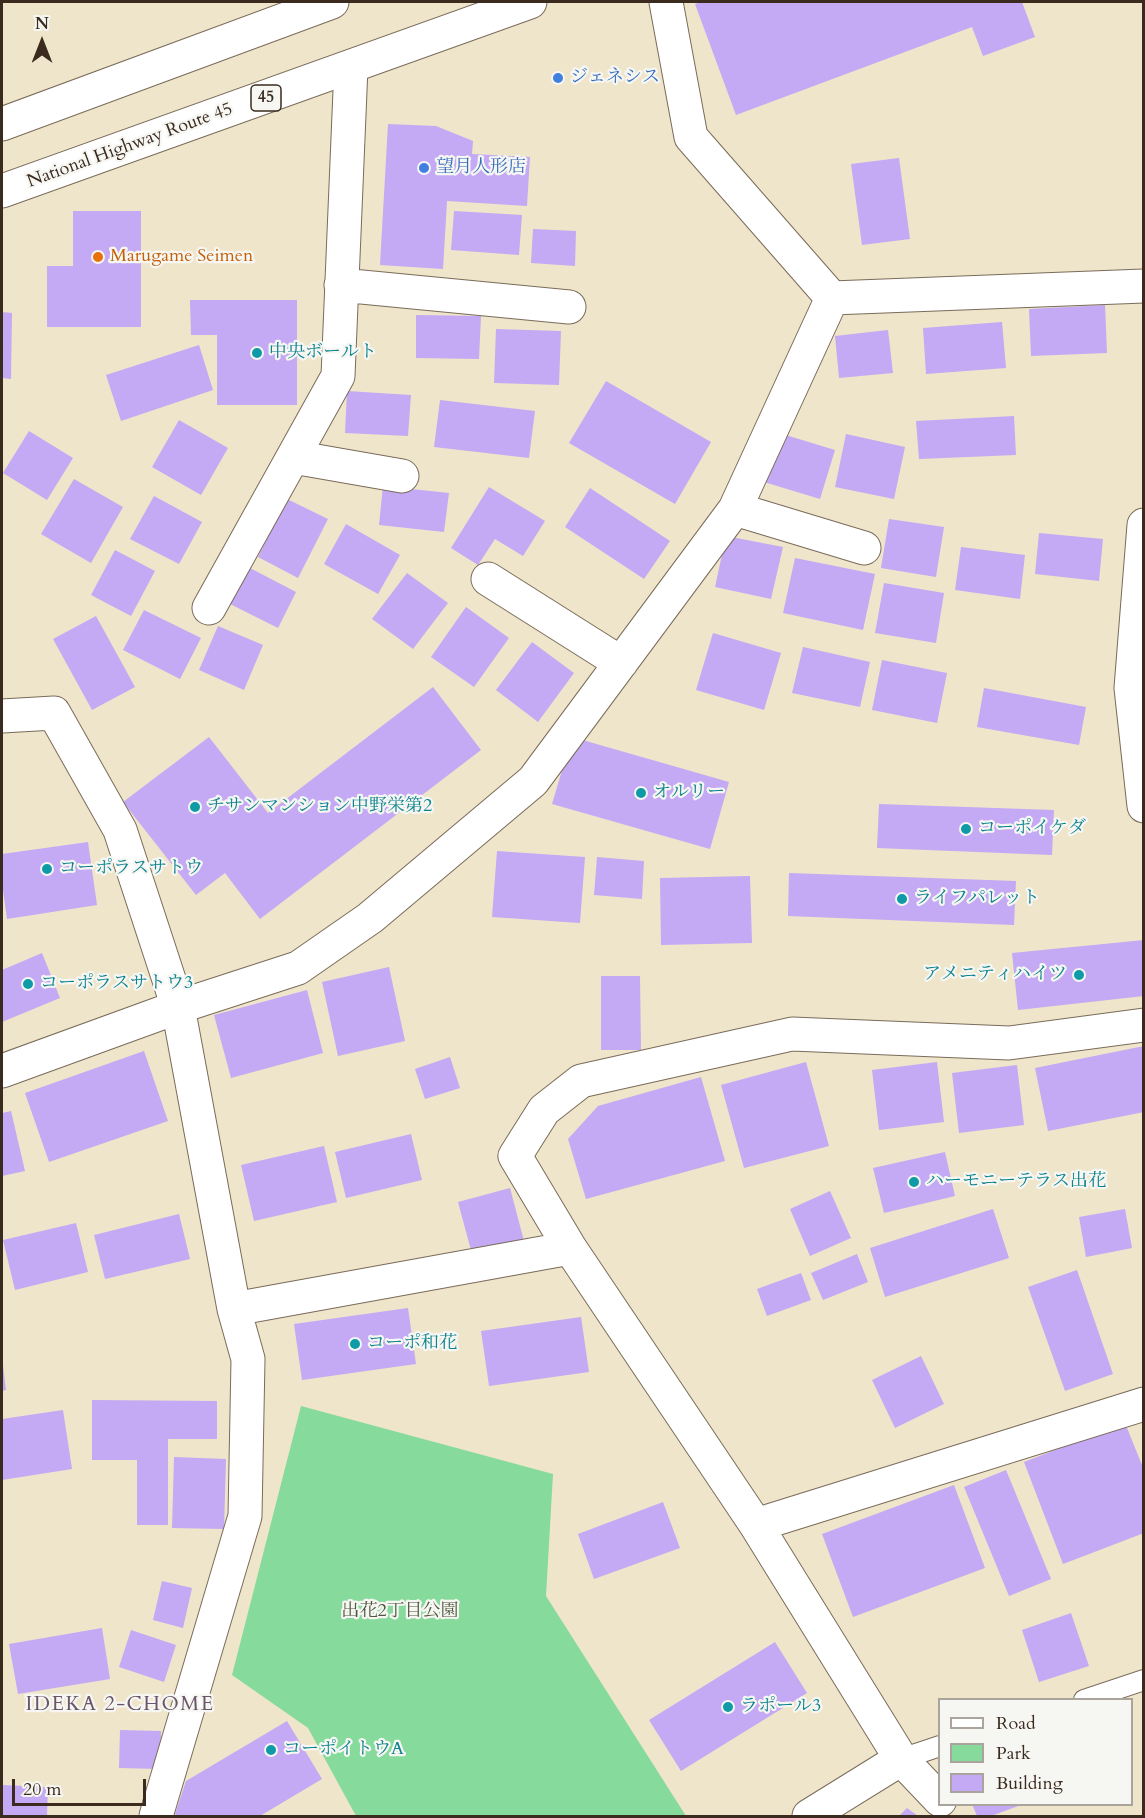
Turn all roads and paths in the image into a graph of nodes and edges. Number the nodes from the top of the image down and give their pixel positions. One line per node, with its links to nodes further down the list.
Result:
1 (332, 2): 5 (main road)
2 (530, 2): 4 (main road, National Highway Route 45 / 45)
3 (666, 2): 9 (main road)
4 (351, 67): 6 (main road, National Highway Route 45 / 45); 7 (main road)
5 (2, 124)
6 (2, 191)
7 (341, 285): 10 (main road); 11 (main road)
8 (1143, 286): 9 (main road)
9 (832, 298): 13 (main road)
10 (569, 307)
11 (293, 457): 12 (main road); 17 (main road)
12 (402, 476)
13 (735, 509): 15 (main road); 18 (main road)
14 (1143, 525): 19 (main road)
15 (864, 548)
16 (488, 579): 18 (main road)
17 (209, 608)
18 (621, 663): 22 (main road)
19 (1137, 688): 21 (main road)
20 (2, 716): 22 (main road)
21 (1143, 806)
22 (178, 1008): 24 (main road); 26 (main road)
23 (1143, 1025): 25 (main road)
24 (2, 1071)
25 (570, 1248): 26 (main road); 28 (main road)
26 (234, 1309): 34 (main road)
27 (1143, 1404): 28 (main road)
28 (756, 1525): 32 (main road)
29 (1143, 1680): 30 (lane)
30 (1090, 1698)
31 (938, 1746): 32 (lane)
32 (901, 1759): 33 (main road); 35 (main road)
33 (938, 1799)
34 (156, 1816)
35 (809, 1816)

